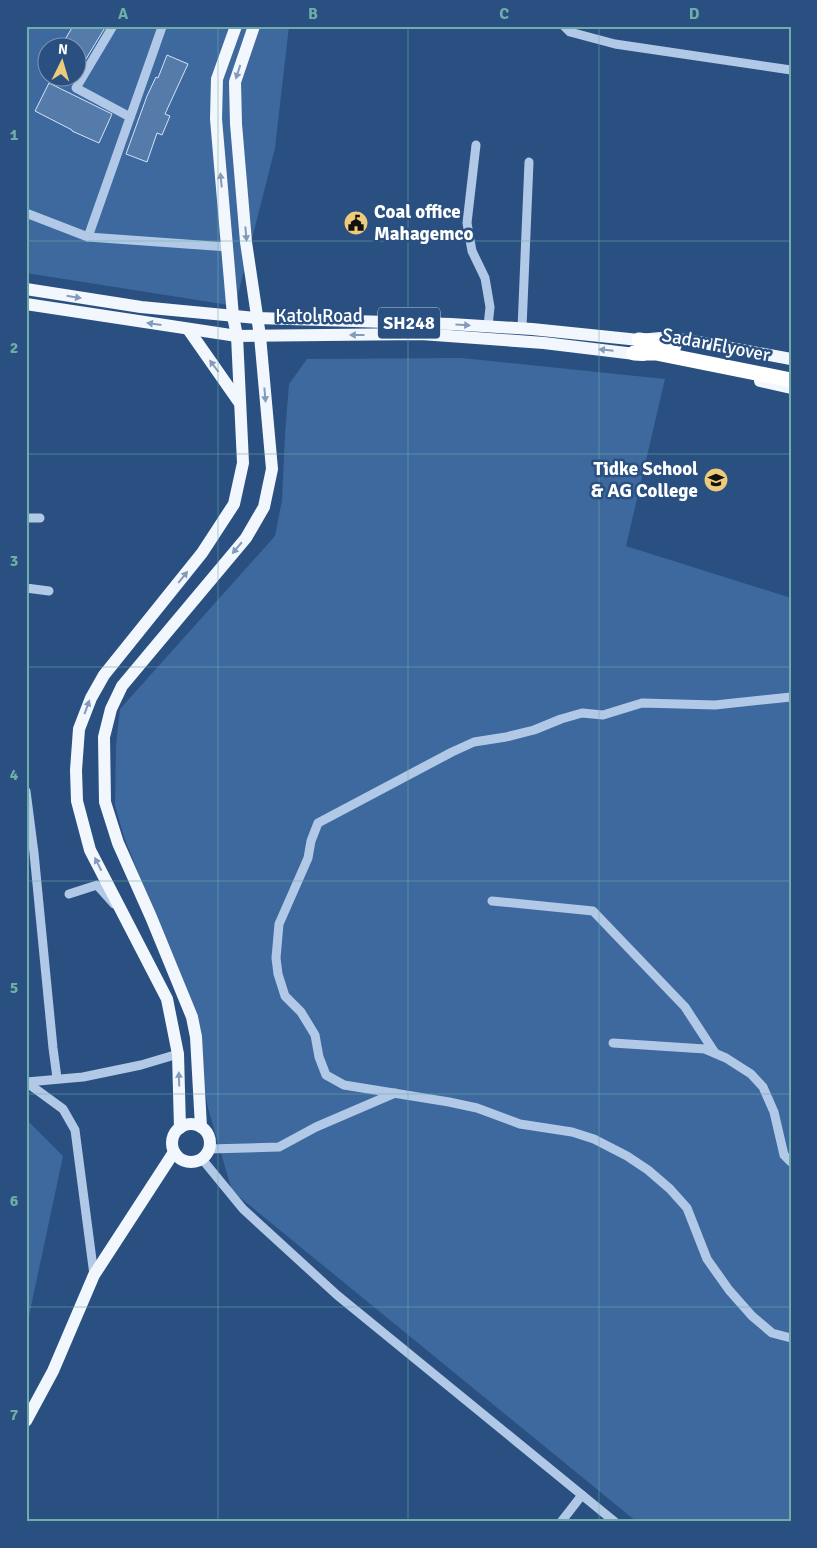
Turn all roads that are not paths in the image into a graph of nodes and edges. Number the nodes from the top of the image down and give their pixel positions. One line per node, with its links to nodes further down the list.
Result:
1 (113, 26): 7 (street)
2 (160, 26): 7 (street)
3 (236, 26): 12 (main road, one-way to 3)
4 (254, 26): 16 (main road, one-way to 16)
5 (568, 28): 6 (street)
6 (791, 70)
7 (130, 117): 11 (street)
8 (476, 145): 17 (street)
9 (529, 162): 18 (street)
10 (26, 214): 11 (street)
11 (88, 237): 12 (street)
12 (228, 247): 15 (main road)
13 (26, 289): 15 (main road, Katol Road / SH248, one-way to 15)
14 (26, 304): 19 (main road, Katol Road / SH248, one-way to 14)
15 (234, 316): 16 (main road, Katol Road / SH248); 20 (main road)
16 (257, 318): 17 (main road, Katol Road / SH248, one-way to 17); 21 (main road)
17 (488, 326): 18 (main road, Katol Road / SH248)
18 (522, 328): 22 (main road, Katol Road / SH248)
19 (188, 329): 20 (main road, Katol Road / SH248); 28 (main road, one-way to 19)
20 (237, 336): 21 (main road, Katol Road / SH248); 28 (main road)
21 (260, 336): 22 (main road, Katol Road / SH248, one-way to 21); 44 (main road, one-way to 44)
22 (636, 346): 23 (highway, Sadar Flyover); 24 (main road, Katol Road / SH248); 27 (main road, Katol Road / SH248)
23 (686, 353): 25 (highway, Sadar Flyover); 26 (highway, Sadar Flyover)
24 (791, 359)
25 (791, 372)
26 (791, 380)
27 (791, 388)
28 (240, 404): 37 (main road, one-way to 28)
29 (26, 518): 30 (street)
30 (40, 518)
31 (26, 588): 32 (street)
32 (48, 591)
33 (791, 697): 43 (street)
34 (26, 790): 41 (street)
35 (69, 894): 37 (street)
36 (492, 901): 39 (street)
37 (121, 911): 40 (main road)
38 (613, 1043): 39 (street)
39 (714, 1053): 48 (street)
40 (178, 1054): 41 (street); 45 (main road, one-way to 40)
41 (57, 1078): 42 (street)
42 (27, 1082): 49 (street)
43 (395, 1093): 47 (street); 50 (street)
44 (201, 1127): 45 (main road); 47 (main road)
45 (180, 1128): 46 (main road)
46 (174, 1152): 47 (main road); 49 (main road)
47 (206, 1154): 52 (street)
48 (791, 1162)
49 (94, 1275): 51 (main road)
50 (791, 1338)
51 (26, 1421)
52 (582, 1495): 53 (street); 54 (street)
53 (561, 1522)
54 (615, 1522)

